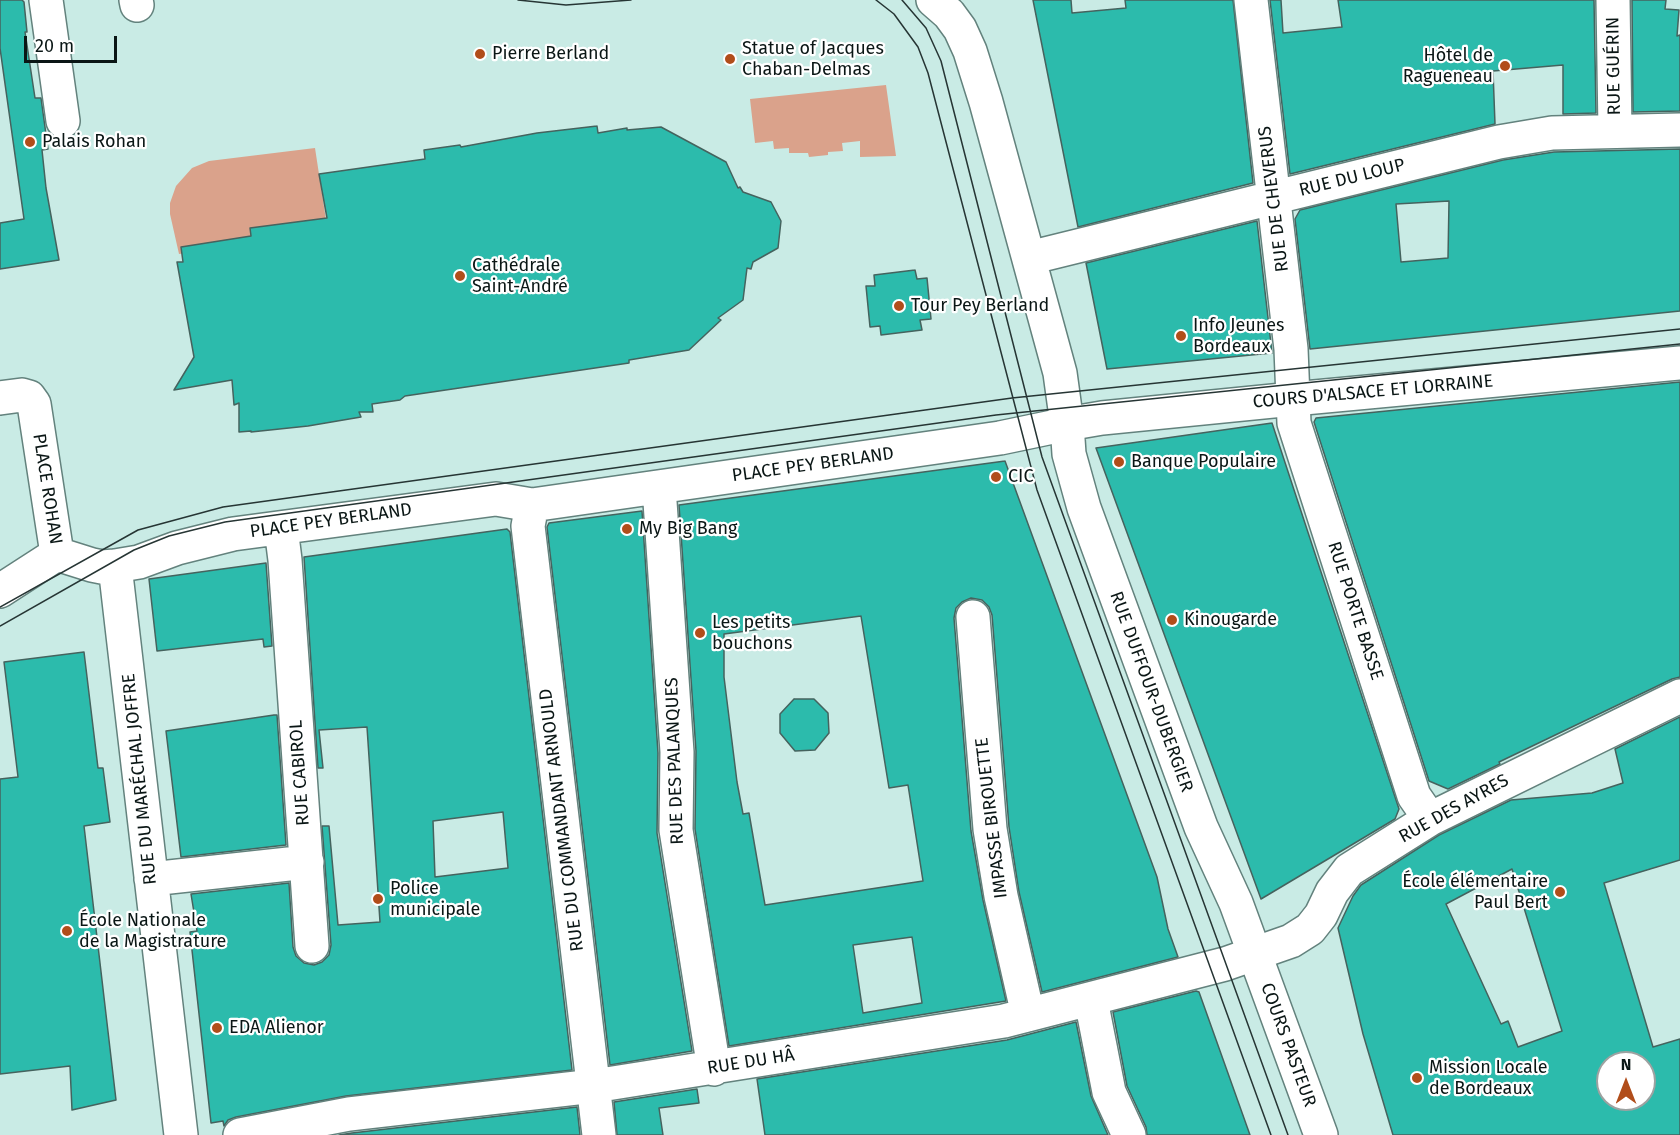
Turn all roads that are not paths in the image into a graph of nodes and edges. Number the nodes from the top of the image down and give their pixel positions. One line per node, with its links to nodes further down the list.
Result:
1 (46, 0): 5 (street)
2 (1251, 0): 8 (street, RUE DE CHEVERUS)
3 (1613, 0): 7 (street, RUE GUÉRIN)
4 (941, 7): 9 (street)
5 (63, 121)
6 (1680, 130): 7 (street, RUE DU LOUP)
7 (1615, 131): 8 (street, RUE DU LOUP)
8 (1274, 198): 9 (street, RUE DU LOUP); 12 (street, RUE DE CHEVERUS)
9 (1029, 258): 13 (street)
10 (1680, 363): 12 (street, COURS D'ALSACE ET LORRAINE)
11 (0, 399): 17 (street, PLACE ROHAN)
12 (1293, 399): 13 (street, COURS D'ALSACE ET LORRAINE); 22 (street, RUE PORTE BASSE)
13 (1067, 424): 14 (street, PLACE PEY BERLAND); 26 (street, RUE DUFFOUR-DUBERGIER)
14 (658, 487): 15 (street, PLACE PEY BERLAND); 29 (street, RUE DES PALANQUES)
15 (532, 505): 16 (street, PLACE PEY BERLAND); 30 (street, RUE DU COMMANDANT ARNOULD)
16 (281, 528): 18 (street, PLACE PEY BERLAND); 23 (street, RUE CABIROL)
17 (57, 554): 18 (street, PLACE ROHAN); 19 (street)
18 (115, 566): 24 (street, RUE DU MARÉCHAL JOFFRE)
19 (0, 591)
20 (973, 617): 28 (street, IMPASSE BIROUETTE)
21 (1680, 696): 22 (street, RUE DES AYRES)
22 (1430, 819): 26 (street, RUE DES AYRES)
23 (307, 862): 24 (street); 25 (street, RUE CABIROL)
24 (151, 879): 31 (street, RUE DU MARÉCHAL JOFFRE)
25 (312, 946)
26 (1255, 954): 27 (street, RUE DU HÂ); 35 (street, COURS PASTEUR)
27 (1091, 1000): 28 (street, RUE DU HÂ); 34 (street)
28 (1028, 1015): 29 (street, RUE DU HÂ)
29 (714, 1069): 30 (street, RUE DU HÂ)
30 (594, 1086): 32 (street, RUE DU HÂ); 33 (street, RUE DU COMMANDANT ARNOULD)
31 (181, 1135)
32 (240, 1135)
33 (599, 1135)
34 (1130, 1135)
35 (1321, 1135)

